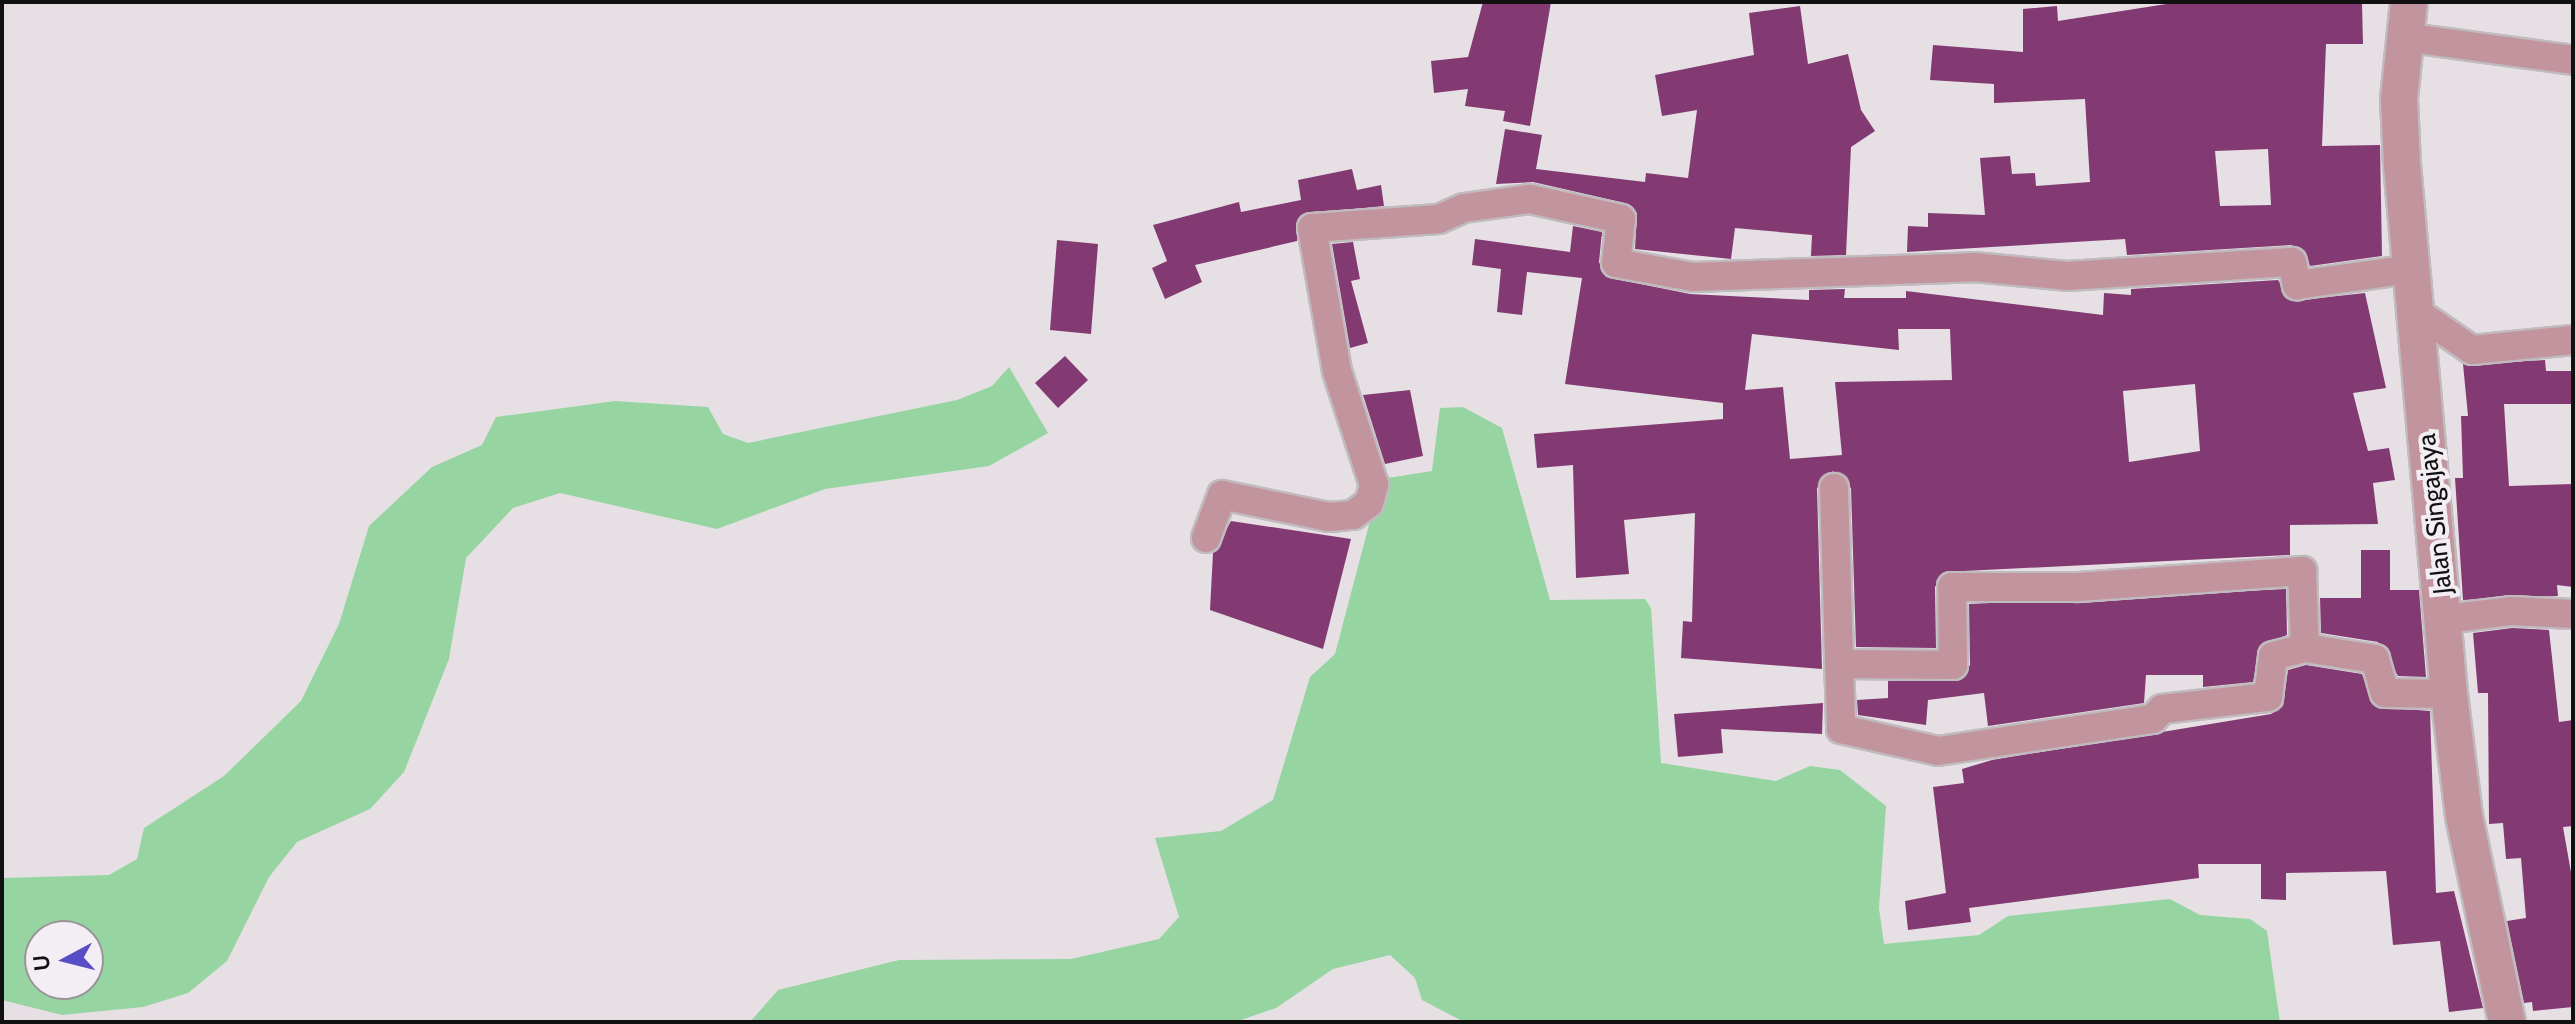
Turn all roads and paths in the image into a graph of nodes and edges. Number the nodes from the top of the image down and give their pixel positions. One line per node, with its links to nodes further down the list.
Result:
1 (2409, 2): 2 (street, Jalan Singajaya)
2 (2403, 37): 3 (street); 4 (street, Jalan Singajaya)
3 (2573, 60)
4 (2411, 269): 5 (street, Jalan Singajaya); 8 (street)
5 (2415, 311): 6 (street); 10 (street, Jalan Singajaya)
6 (2573, 340)
7 (1834, 488): 12 (street)
8 (1206, 538)
9 (2573, 614): 10 (street)
10 (2445, 619): 13 (street, Jalan Singajaya)
11 (2305, 648): 12 (street); 12 (street); 13 (street)
12 (1841, 664)
13 (2449, 694): 14 (street, Jalan Singajaya)
14 (2507, 1022)

